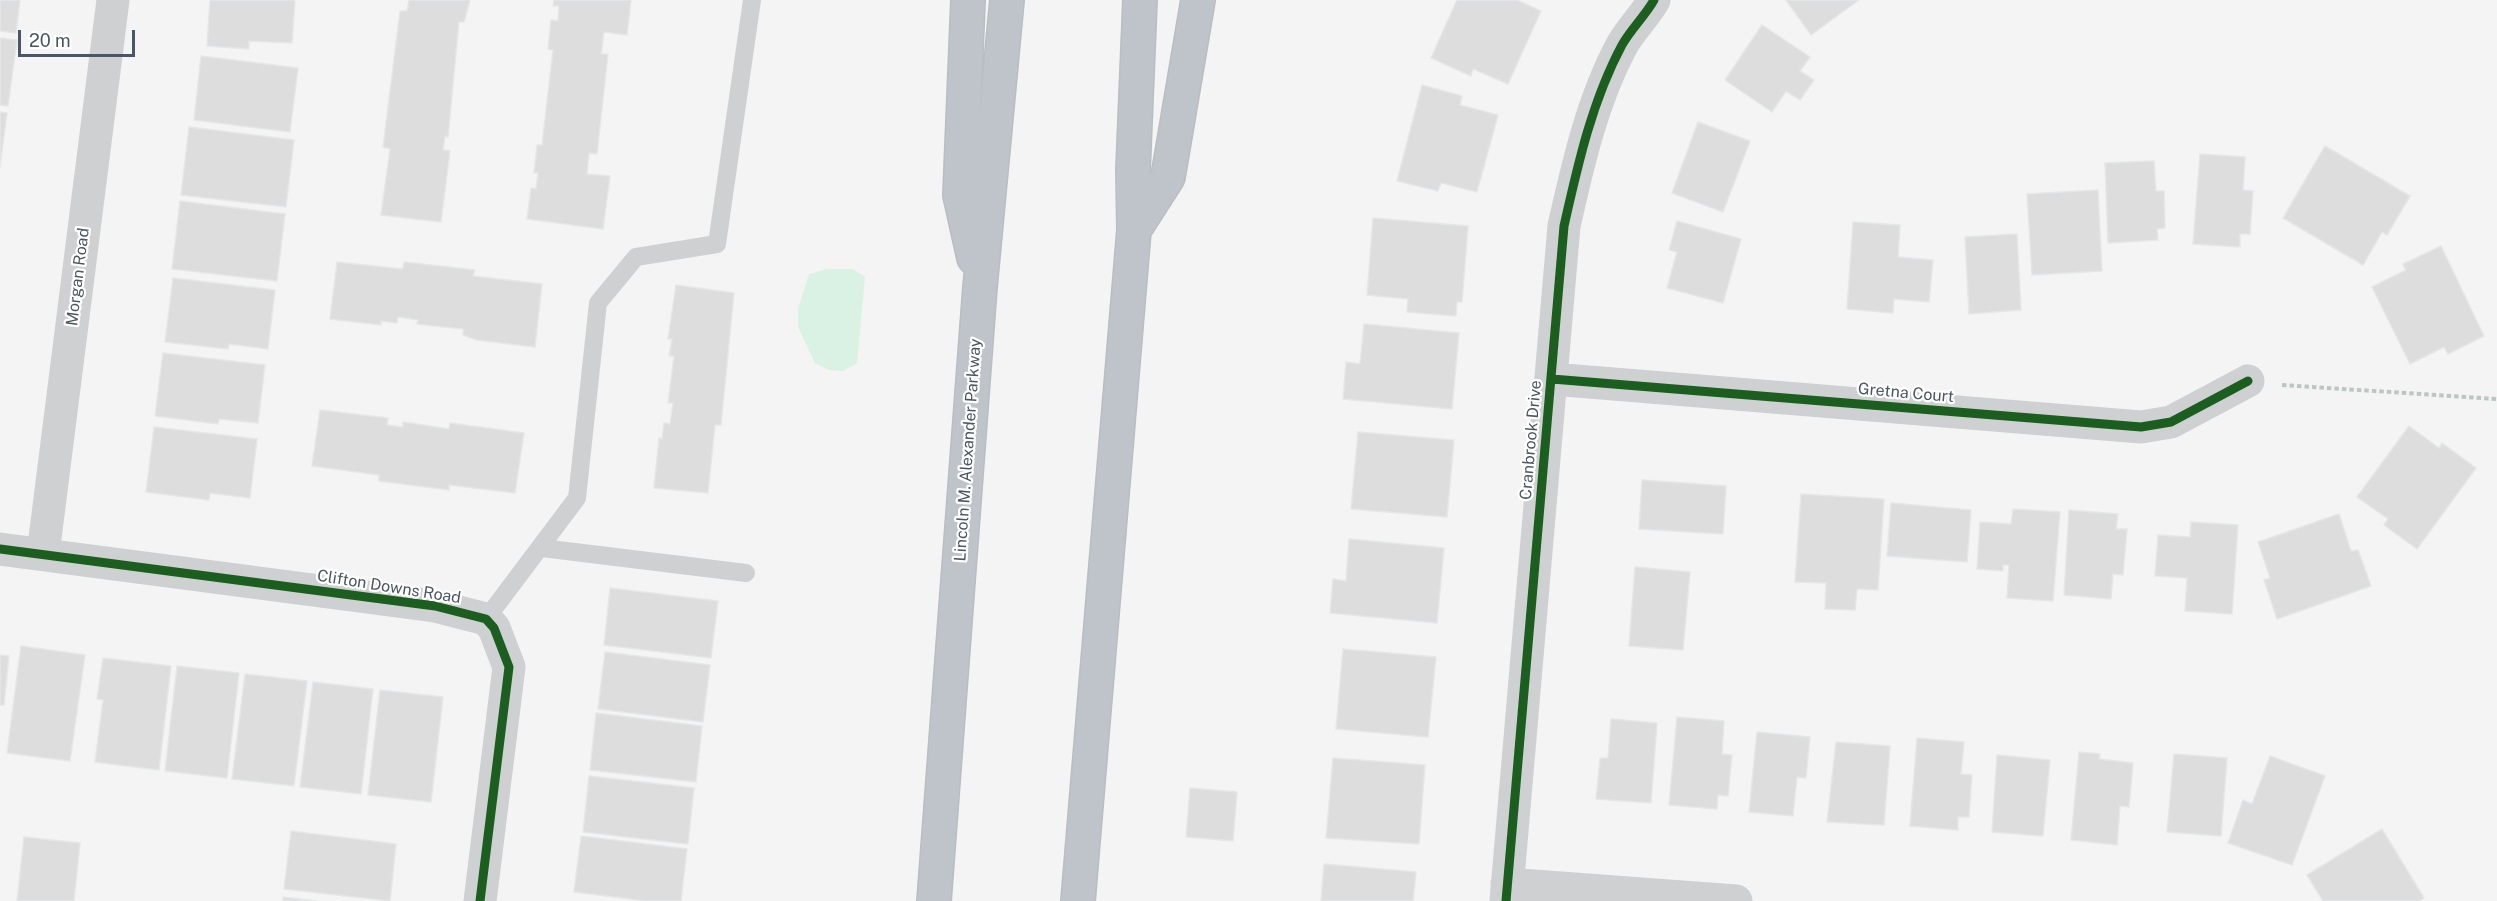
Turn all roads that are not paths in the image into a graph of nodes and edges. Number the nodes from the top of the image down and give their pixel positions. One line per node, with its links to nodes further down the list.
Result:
1 (113, 0): 14 (street, Morgan Road)
2 (752, 0): 12 (lane)
3 (968, 0): 9 (highway)
4 (1007, 0): 9 (highway, Lincoln M. Alexander Parkway)
5 (1140, 0): 8 (highway)
6 (1198, 0): 8 (highway)
7 (1654, 0): 10 (street, Cranbrook Drive)
8 (1134, 230): 20 (highway)
9 (980, 287): 19 (highway, Lincoln M. Alexander Parkway)
10 (1552, 379): 11 (street, Gretna Court); 17 (street, Cranbrook Drive)
11 (2248, 381)
12 (542, 548): 15 (lane); 16 (lane)
13 (0, 549): 14 (street, Clifton Downs Road)
14 (42, 554): 16 (street, Clifton Downs Road)
15 (746, 573)
16 (486, 619): 18 (street)
17 (1507, 893): 21 (street)
18 (480, 901)
19 (934, 901)
20 (1078, 901)
21 (1736, 901)

